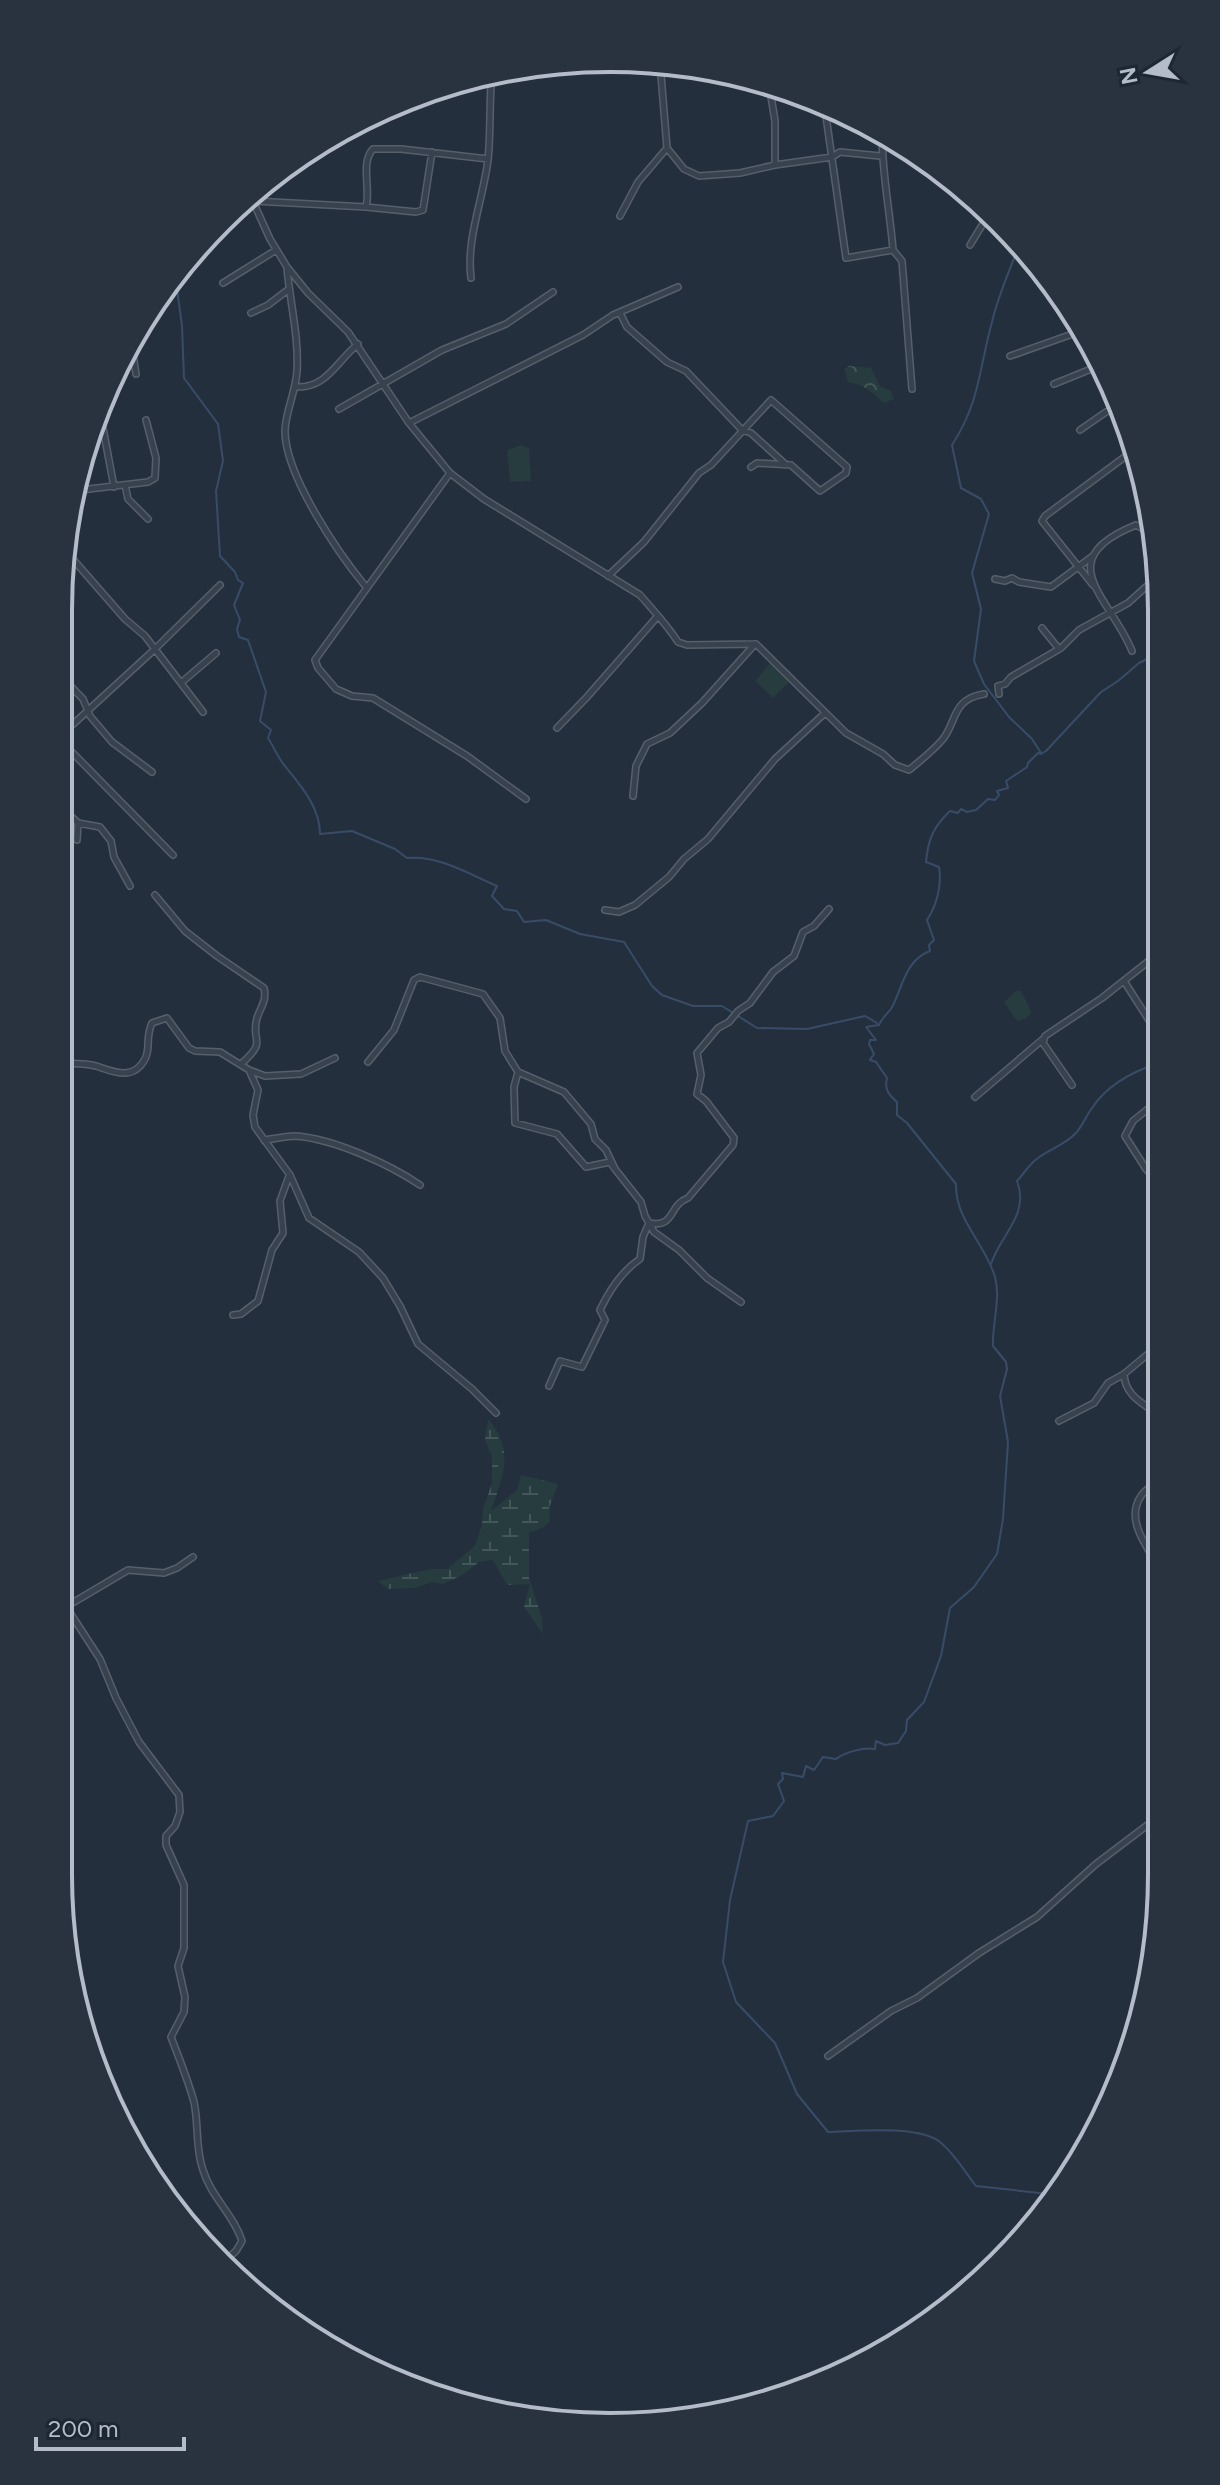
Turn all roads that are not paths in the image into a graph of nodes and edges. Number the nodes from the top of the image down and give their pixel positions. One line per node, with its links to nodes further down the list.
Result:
1 (661, 75): 6 (street)
2 (491, 85): 10 (street)
3 (771, 97): 11 (street)
4 (826, 117): 9 (street)
5 (881, 145): 8 (street)
6 (667, 148): 11 (street); 15 (street)
7 (432, 152): 10 (street); 14 (street); 14 (street)
8 (880, 156): 9 (street); 19 (street)
9 (832, 157): 11 (street); 19 (street)
10 (488, 159): 21 (street)
11 (775, 165)
12 (263, 199): 14 (street)
13 (255, 206): 18 (street)
14 (366, 207)
15 (620, 216)
16 (983, 223): 17 (street)
17 (970, 245)
18 (276, 250): 20 (street); 22 (street)
19 (893, 250): 37 (street)
20 (287, 267): 24 (street); 29 (street)
21 (471, 278)
22 (223, 283)
23 (678, 287): 26 (street)
24 (289, 289): 27 (street); 36 (street)
25 (553, 292): 35 (street)
26 (619, 312): 41 (street); 43 (street)
27 (251, 313)
28 (1072, 334): 30 (street)
29 (358, 344): 35 (street); 36 (street)
30 (1010, 356)
31 (134, 360): 33 (street)
32 (1092, 370): 34 (street)
33 (136, 374)
34 (1054, 384)
35 (384, 385): 38 (street); 41 (street)
36 (296, 387): 62 (street)
37 (912, 389)
38 (339, 409)
39 (1109, 411): 44 (street)
40 (146, 420): 49 (street)
41 (409, 423): 48 (street)
42 (103, 430): 50 (street)
43 (742, 430): 46 (street); 46 (street); 57 (street)
44 (1080, 430)
45 (1125, 456): 56 (street)
46 (784, 464): 47 (street)
47 (751, 467)
48 (450, 473): 57 (street); 62 (street)
49 (125, 485): 50 (street); 52 (street)
50 (114, 487): 51 (street)
51 (86, 490)
52 (148, 519)
53 (1141, 528): 54 (street)
54 (1093, 556): 56 (street); 60 (street)
55 (75, 562): 67 (street)
56 (1078, 564): 58 (street); 60 (street)
57 (608, 576): 64 (street)
58 (995, 579)
59 (220, 585): 67 (street)
60 (1093, 585): 63 (street)
61 (1147, 586): 63 (street)
62 (366, 587): 83 (street)
63 (1112, 612): 68 (street); 69 (street)
64 (657, 617): 66 (street); 79 (street)
65 (1042, 628): 68 (street)
66 (756, 644): 77 (street); 82 (street)
67 (155, 649): 71 (street); 75 (street)
68 (1059, 649): 74 (street)
69 (1132, 651)
70 (216, 653): 71 (street)
71 (182, 682): 76 (street)
72 (72, 688): 75 (street)
73 (984, 694): 77 (street)
74 (999, 694)
75 (88, 711): 78 (street); 81 (street)
76 (203, 712)
77 (825, 713): 91 (street)
78 (72, 725)
79 (557, 728)
80 (72, 752): 87 (street)
81 (152, 772)
82 (633, 796)
83 (526, 799)
84 (72, 817): 85 (street)
85 (78, 823): 86 (street); 88 (street)
86 (77, 840)
87 (173, 855)
88 (130, 886)
89 (155, 895): 99 (street)
90 (829, 909): 110 (street)
91 (605, 910)
92 (1148, 962): 93 (street)
93 (1124, 981): 94 (street); 95 (street)
94 (1148, 1019)
95 (1043, 1040): 102 (street); 103 (street)
96 (335, 1058): 100 (street)
97 (368, 1062): 101 (street)
98 (72, 1064): 99 (street)
99 (241, 1064): 100 (street)
100 (249, 1070): 105 (street)
101 (518, 1072): 106 (street); 106 (street)
102 (1072, 1085)
103 (975, 1097)
104 (1148, 1109): 107 (street)
105 (264, 1140): 108 (street); 109 (street)
106 (615, 1169): 110 (street)
107 (1148, 1171)
108 (290, 1175): 112 (street); 117 (street)
109 (420, 1185)
110 (649, 1223): 111 (street); 115 (street)
111 (741, 1302)
112 (233, 1315)
113 (1148, 1354): 114 (street)
114 (1124, 1374): 116 (street); 118 (street)
115 (549, 1386)
116 (1148, 1407)
117 (496, 1413)
118 (1059, 1421)
119 (1148, 1489): 120 (street)
120 (1148, 1548)
121 (193, 1557): 122 (street)
122 (72, 1601)
123 (72, 1616): 126 (street)
124 (1148, 1825): 125 (street)
125 (828, 2056)
126 (231, 2256)

